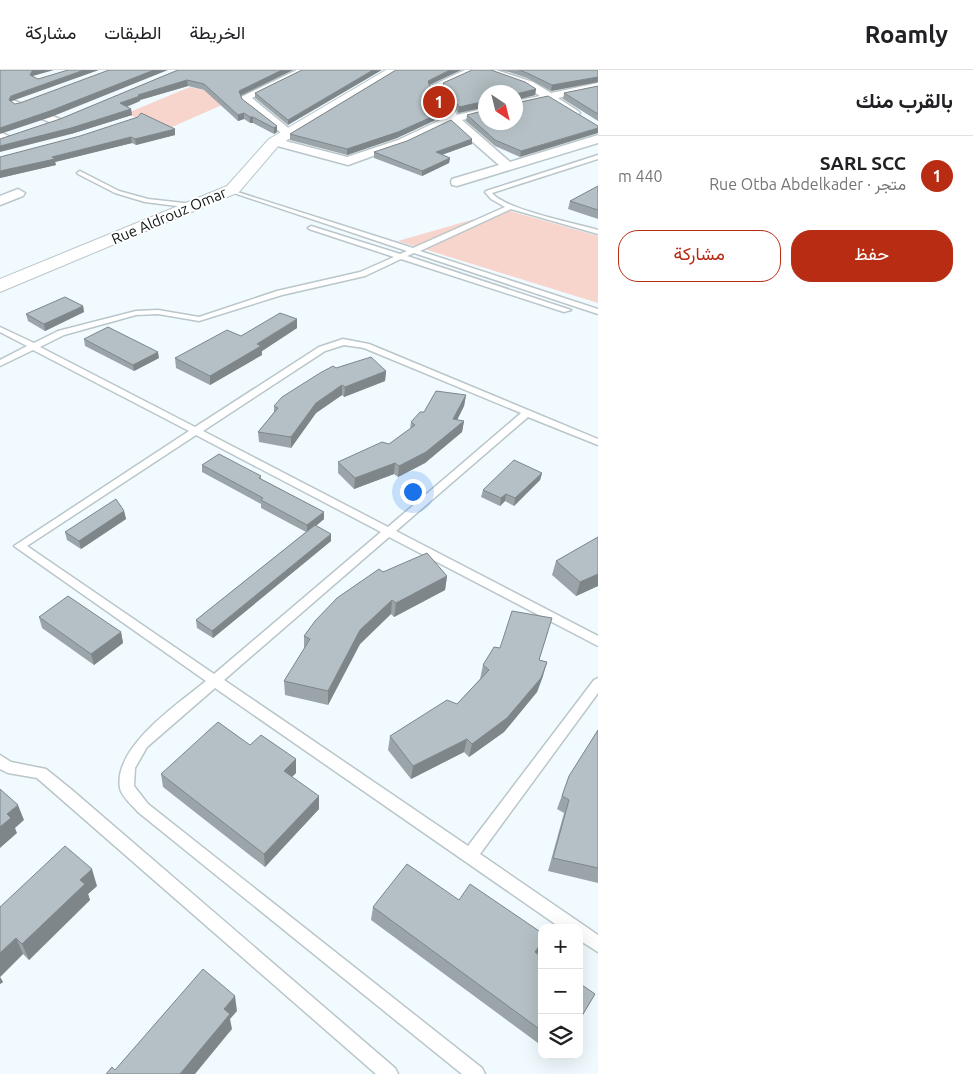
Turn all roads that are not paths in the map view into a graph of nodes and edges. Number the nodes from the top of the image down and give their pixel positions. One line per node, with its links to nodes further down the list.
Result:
1 (305, 70): 16 (street)
2 (395, 70): 16 (street, Rue Aldrouz Omar)
3 (474, 70): 12 (street)
4 (486, 70): 6 (street)
5 (598, 86): 6 (street)
6 (548, 97): 9 (street); 13 (street)
7 (0, 98): 10 (street)
8 (35, 99): 10 (street)
9 (523, 102)
10 (17, 105): 14 (street)
11 (478, 113): 12 (street)
12 (453, 118): 19 (street); 21 (street)
13 (581, 118)
14 (39, 127)
15 (22, 133): 17 (street)
16 (288, 133): 19 (street, Rue Aldrouz Omar)
17 (2, 138)
18 (598, 139): 21 (street)
19 (274, 142): 24 (street, Rue Aldrouz Omar)
20 (598, 157): 28 (lane)
21 (509, 167): 23 (street)
22 (80, 173): 27 (lane)
23 (457, 182)
24 (230, 190): 27 (street, Rue Aldrouz Omar); 31 (lane)
25 (18, 193): 26 (street)
26 (0, 201)
27 (193, 206): 32 (street, Rue Aldrouz Omar)
28 (510, 207): 30 (lane); 31 (lane)
29 (312, 228): 34 (lane)
30 (598, 232)
31 (412, 251): 33 (lane); 36 (lane)
32 (0, 286)
33 (598, 312)
34 (598, 320)
35 (0, 329): 36 (lane)
36 (34, 346): 37 (lane); 39 (lane)
37 (0, 363)
38 (527, 413): 39 (lane); 40 (lane); 41 (lane)
39 (195, 431): 41 (lane); 43 (lane)
40 (598, 442)
41 (388, 532): 42 (lane); 43 (lane)
42 (598, 641)
43 (216, 681): 46 (lane); 51 (lane)
44 (598, 683): 46 (lane)
45 (0, 761): 50 (lane)
46 (470, 856): 47 (lane)
47 (569, 924)
48 (583, 934): 49 (lane)
49 (598, 944)
50 (389, 1074)
51 (476, 1074)

